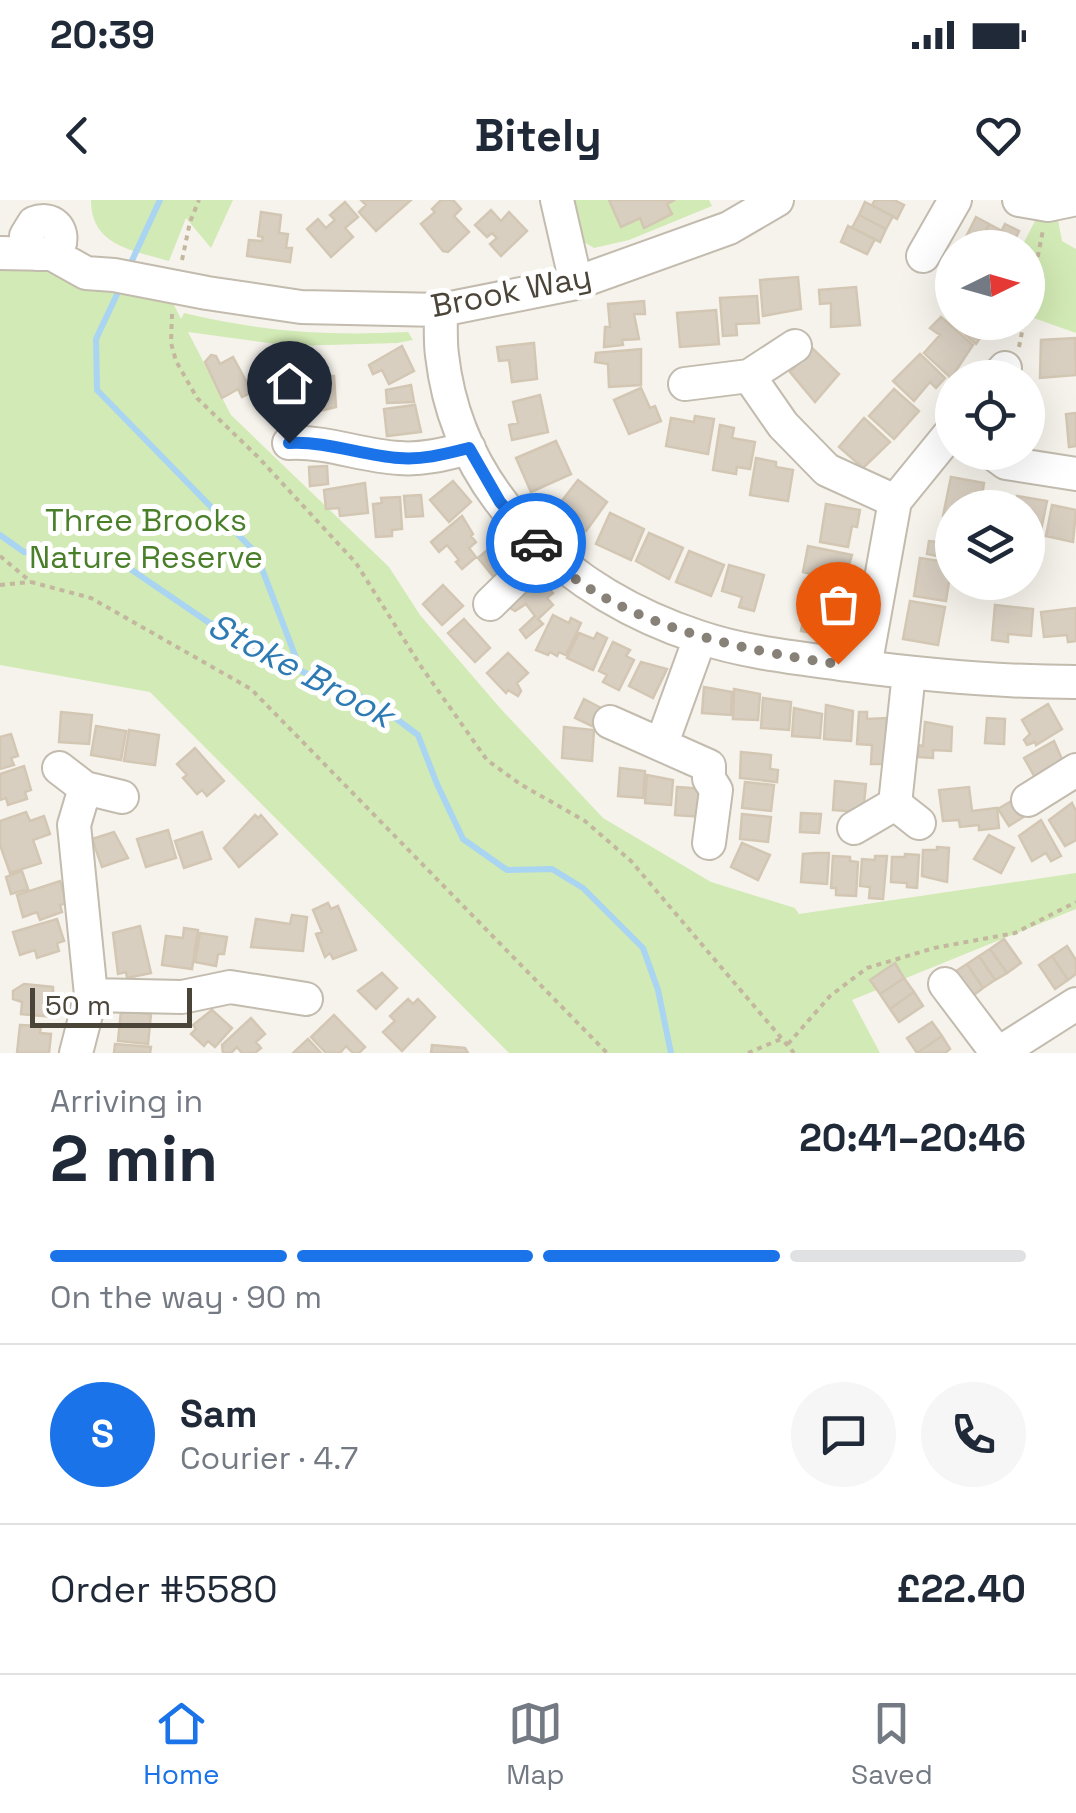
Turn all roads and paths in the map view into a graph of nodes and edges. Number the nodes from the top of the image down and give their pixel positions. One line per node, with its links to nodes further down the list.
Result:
1 (199, 200): 11 (path)
2 (556, 200): 10 (street)
3 (777, 200): 10 (street, Brook Way)
4 (954, 200): 9 (street)
5 (1046, 202): 7 (path)
6 (42, 229): 8 (street, Brook Way); 11 (street, Brook Way)
7 (1041, 230)
8 (0, 253)
9 (923, 256)
10 (576, 284): 12 (street, Brook Way)
11 (165, 285): 12 (street, Brook Way); 45 (path)
12 (441, 310): 17 (street)
13 (795, 346): 14 (street)
14 (749, 376): 15 (street); 21 (street)
15 (685, 384)
16 (307, 433): 17 (street)
17 (469, 448): 22 (street)
18 (935, 452): 21 (street)
19 (1045, 469): 20 (street)
20 (1076, 474)
21 (895, 502): 28 (street)
22 (543, 552): 26 (street); 27 (street)
23 (0, 556): 24 (path)
24 (31, 582): 25 (path); 48 (path)
25 (0, 586)
26 (490, 604)
27 (700, 638): 28 (street); 32 (street)
28 (866, 667): 29 (street)
29 (909, 673): 30 (street); 38 (street)
30 (1076, 682)
31 (610, 722): 32 (street)
32 (662, 743): 39 (street)
33 (59, 768): 35 (street)
34 (1076, 770): 37 (street)
35 (86, 788): 36 (street); 42 (street)
36 (122, 797)
37 (1028, 800)
38 (854, 828)
39 (709, 843)
40 (1076, 902): 46 (path)
41 (944, 984): 51 (street)
42 (91, 995): 43 (street); 47 (street)
43 (306, 998)
44 (1076, 1004): 51 (street)
45 (782, 1038): 46 (path); 49 (path)
46 (788, 1044): 50 (path)
47 (76, 1053)
48 (608, 1053)
49 (748, 1053)
50 (794, 1053)
51 (998, 1053)

